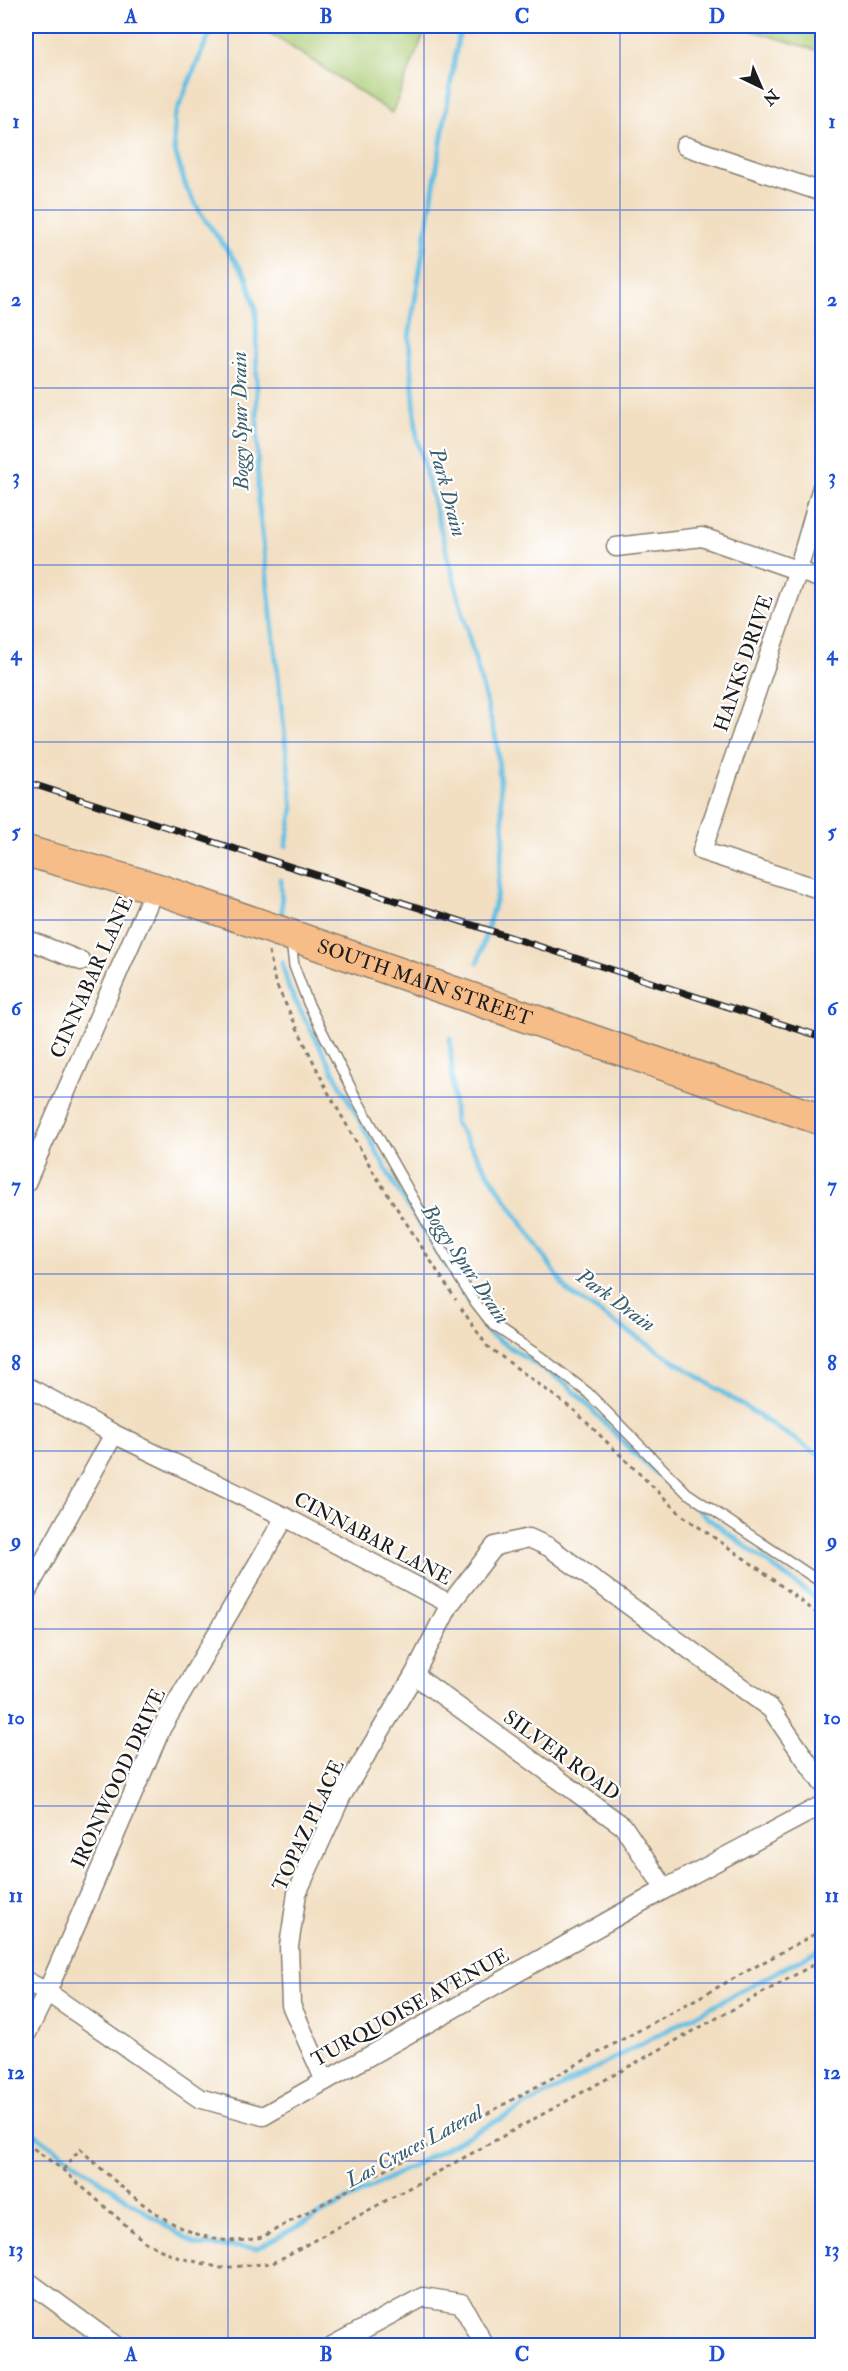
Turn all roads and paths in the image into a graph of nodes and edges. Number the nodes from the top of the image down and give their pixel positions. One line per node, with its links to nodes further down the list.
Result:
1 (685, 146): 2 (street)
2 (822, 192)
3 (822, 487): 5 (street, HANKS DRIVE)
4 (616, 548): 5 (street)
5 (798, 570): 6 (street); 9 (street, HANKS DRIVE)
6 (822, 579)
7 (26, 851): 8 (main road, SOUTH MAIN STREET)
8 (155, 888): 10 (main road, SOUTH MAIN STREET); 14 (street, CINNABAR LANE)
9 (822, 890)
10 (278, 931): 13 (main road, SOUTH MAIN STREET); 18 (lane); 21 (path)
11 (26, 939): 12 (street)
12 (81, 961)
13 (822, 1120)
14 (26, 1184)
15 (26, 1386): 16 (street, CINNABAR LANE)
16 (114, 1434): 17 (street, CINNABAR LANE); 19 (street)
17 (285, 1517): 20 (street, CINNABAR LANE); 29 (street, IRONWOOD DRIVE)
18 (822, 1583)
19 (26, 1593)
20 (450, 1604): 22 (street, TOPAZ PLACE); 23 (street, CINNABAR LANE)
21 (822, 1617)
22 (414, 1675): 25 (street, SILVER ROAD); 31 (street, TOPAZ PLACE)
23 (822, 1783)
24 (822, 1805): 25 (street, TURQUOISE AVENUE)
25 (665, 1889): 31 (street, TURQUOISE AVENUE)
26 (822, 1930): 33 (path)
27 (822, 1960): 33 (path)
28 (26, 1981): 29 (street, TURQUOISE AVENUE)
29 (47, 1992): 30 (street, IRONWOOD DRIVE); 31 (street, TURQUOISE AVENUE)
30 (26, 2035)
31 (325, 2081)
32 (26, 2143): 33 (path)
33 (63, 2170)
34 (26, 2280): 35 (street)
35 (117, 2346)
36 (332, 2346): 37 (street)
37 (485, 2346)

